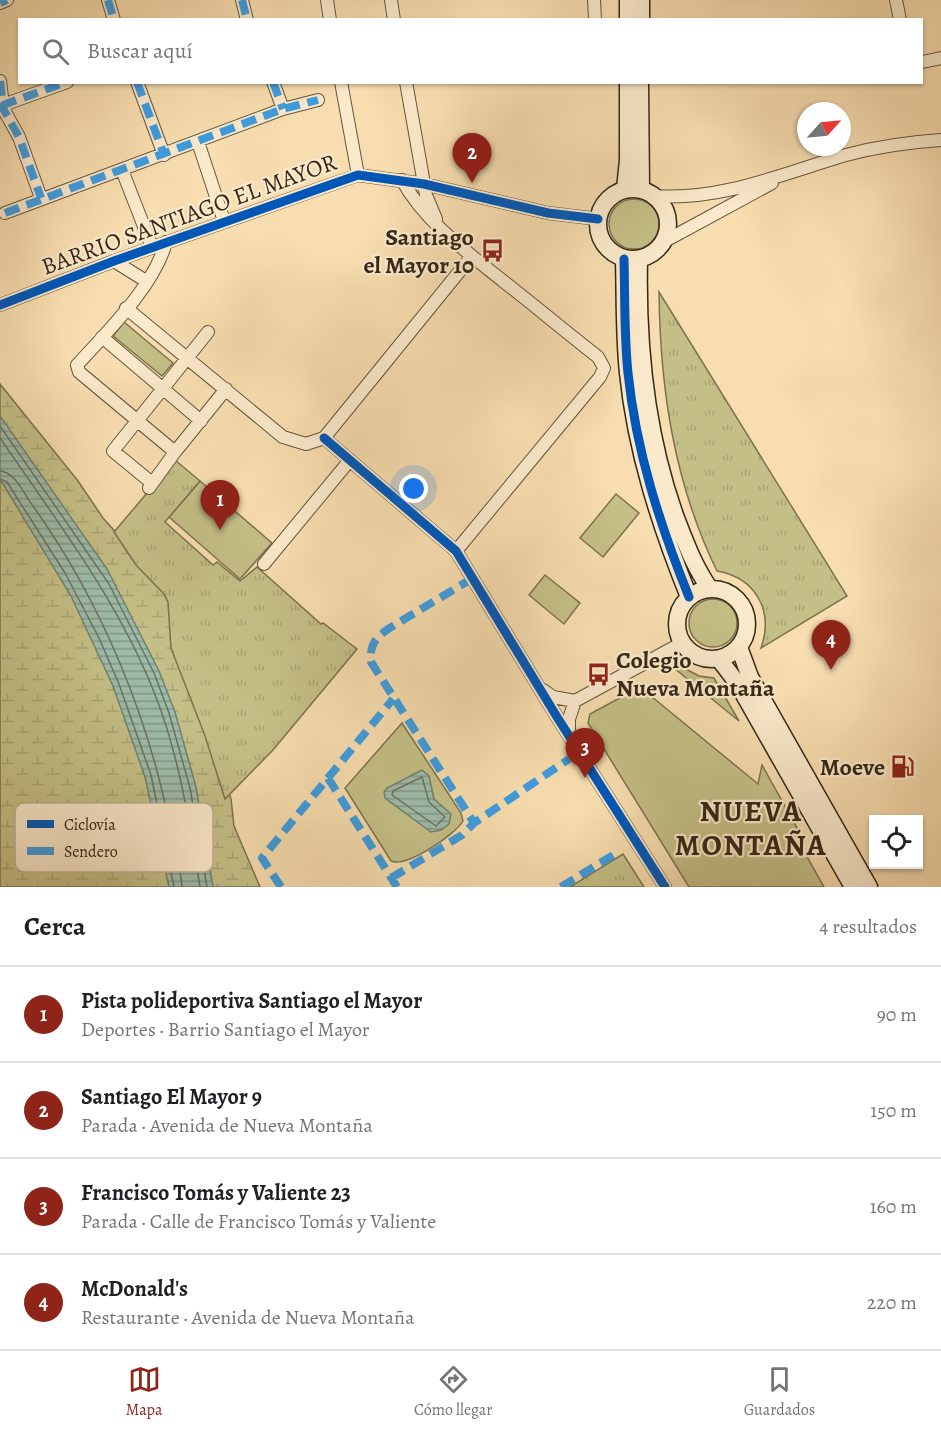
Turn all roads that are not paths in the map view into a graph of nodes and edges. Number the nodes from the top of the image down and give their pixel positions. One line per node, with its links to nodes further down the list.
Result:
1 (7, 0): 10 (street)
2 (108, 0): 11 (street)
3 (242, 0): 12 (street)
4 (327, 0): 13 (street)
5 (391, 0): 14 (street)
6 (594, 0): 15 (street)
7 (628, 0): 16 (main road)
8 (641, 0): 17 (main road)
9 (896, 0): 18 (street)
10 (0, 3)
11 (113, 18)
12 (246, 18)
13 (330, 18)
14 (394, 18)
15 (596, 18)
16 (628, 18)
17 (641, 18)
18 (900, 18)
19 (941, 58): 20 (street)
20 (923, 62)
21 (0, 81): 30 (street)
22 (61, 84): 30 (street)
23 (138, 84): 34 (street)
24 (274, 84): 31 (street)
25 (341, 84): 36 (street)
26 (406, 84): 39 (street)
27 (628, 84): 41 (main road)
28 (640, 84): 41 (main road)
29 (318, 100): 31 (street)
30 (1, 104): 42 (street)
31 (283, 109): 33 (street)
32 (941, 140): 37 (street)
33 (198, 142): 34 (street); 46 (street)
34 (164, 155): 35 (street)
35 (122, 170): 42 (street); 50 (street)
36 (358, 175): 38 (street); 46 (street, BARRIO SANTIAGO EL MAYOR)
37 (788, 175): 41 (street); 48 (street)
38 (402, 180): 39 (street); 47 (street)
39 (424, 184): 40 (street); 43 (street)
40 (456, 192): 43 (street); 45 (street)
41 (640, 192): 45 (main road); 48 (main road)
42 (41, 198): 44 (street)
43 (432, 210): 47 (street)
44 (5, 213)
45 (598, 219): 52 (main road)
46 (225, 221): 49 (street, BARRIO SANTIAGO EL MAYOR)
47 (439, 225): 51 (street)
48 (665, 241): 52 (main road)
49 (166, 242): 50 (street, BARRIO SANTIAGO EL MAYOR); 54 (street, BARRIO SANTIAGO EL MAYOR)
50 (152, 247): 53 (street, BARRIO SANTIAGO EL MAYOR)
51 (472, 256): 64 (street); 67 (street)
52 (632, 259): 69 (main road); 70 (main road)
53 (114, 261): 54 (street, BARRIO SANTIAGO EL MAYOR); 55 (street, BARRIO SANTIAGO EL MAYOR)
54 (146, 281): 56 (street, BARRIO SANTIAGO EL MAYOR)
55 (0, 305)
56 (126, 308): 58 (street, BARRIO SANTIAGO EL MAYOR); 59 (street)
57 (208, 333): 59 (street)
58 (102, 337): 60 (street); 62 (street, BARRIO SANTIAGO EL MAYOR)
59 (188, 358): 60 (street); 61 (street)
60 (163, 388): 62 (street); 63 (street)
61 (226, 389): 63 (street); 64 (street)
62 (138, 421): 65 (street, BARRIO SANTIAGO EL MAYOR); 65 (street)
63 (201, 421): 65 (street)
64 (324, 438): 66 (street)
65 (175, 453)
66 (350, 460): 67 (street); 68 (street)
67 (456, 551): 74 (street)
68 (264, 564)
69 (710, 589): 70 (main road); 72 (main road)
70 (689, 597): 71 (main road)
71 (682, 643): 73 (main road); 75 (street)
72 (739, 647): 73 (main road); 79 (main road)
73 (719, 659): 78 (main road)
74 (539, 687): 75 (street); 76 (street)
75 (575, 701): 76 (street)
76 (569, 735): 77 (street)
77 (665, 887)
78 (853, 887)
79 (869, 887)

